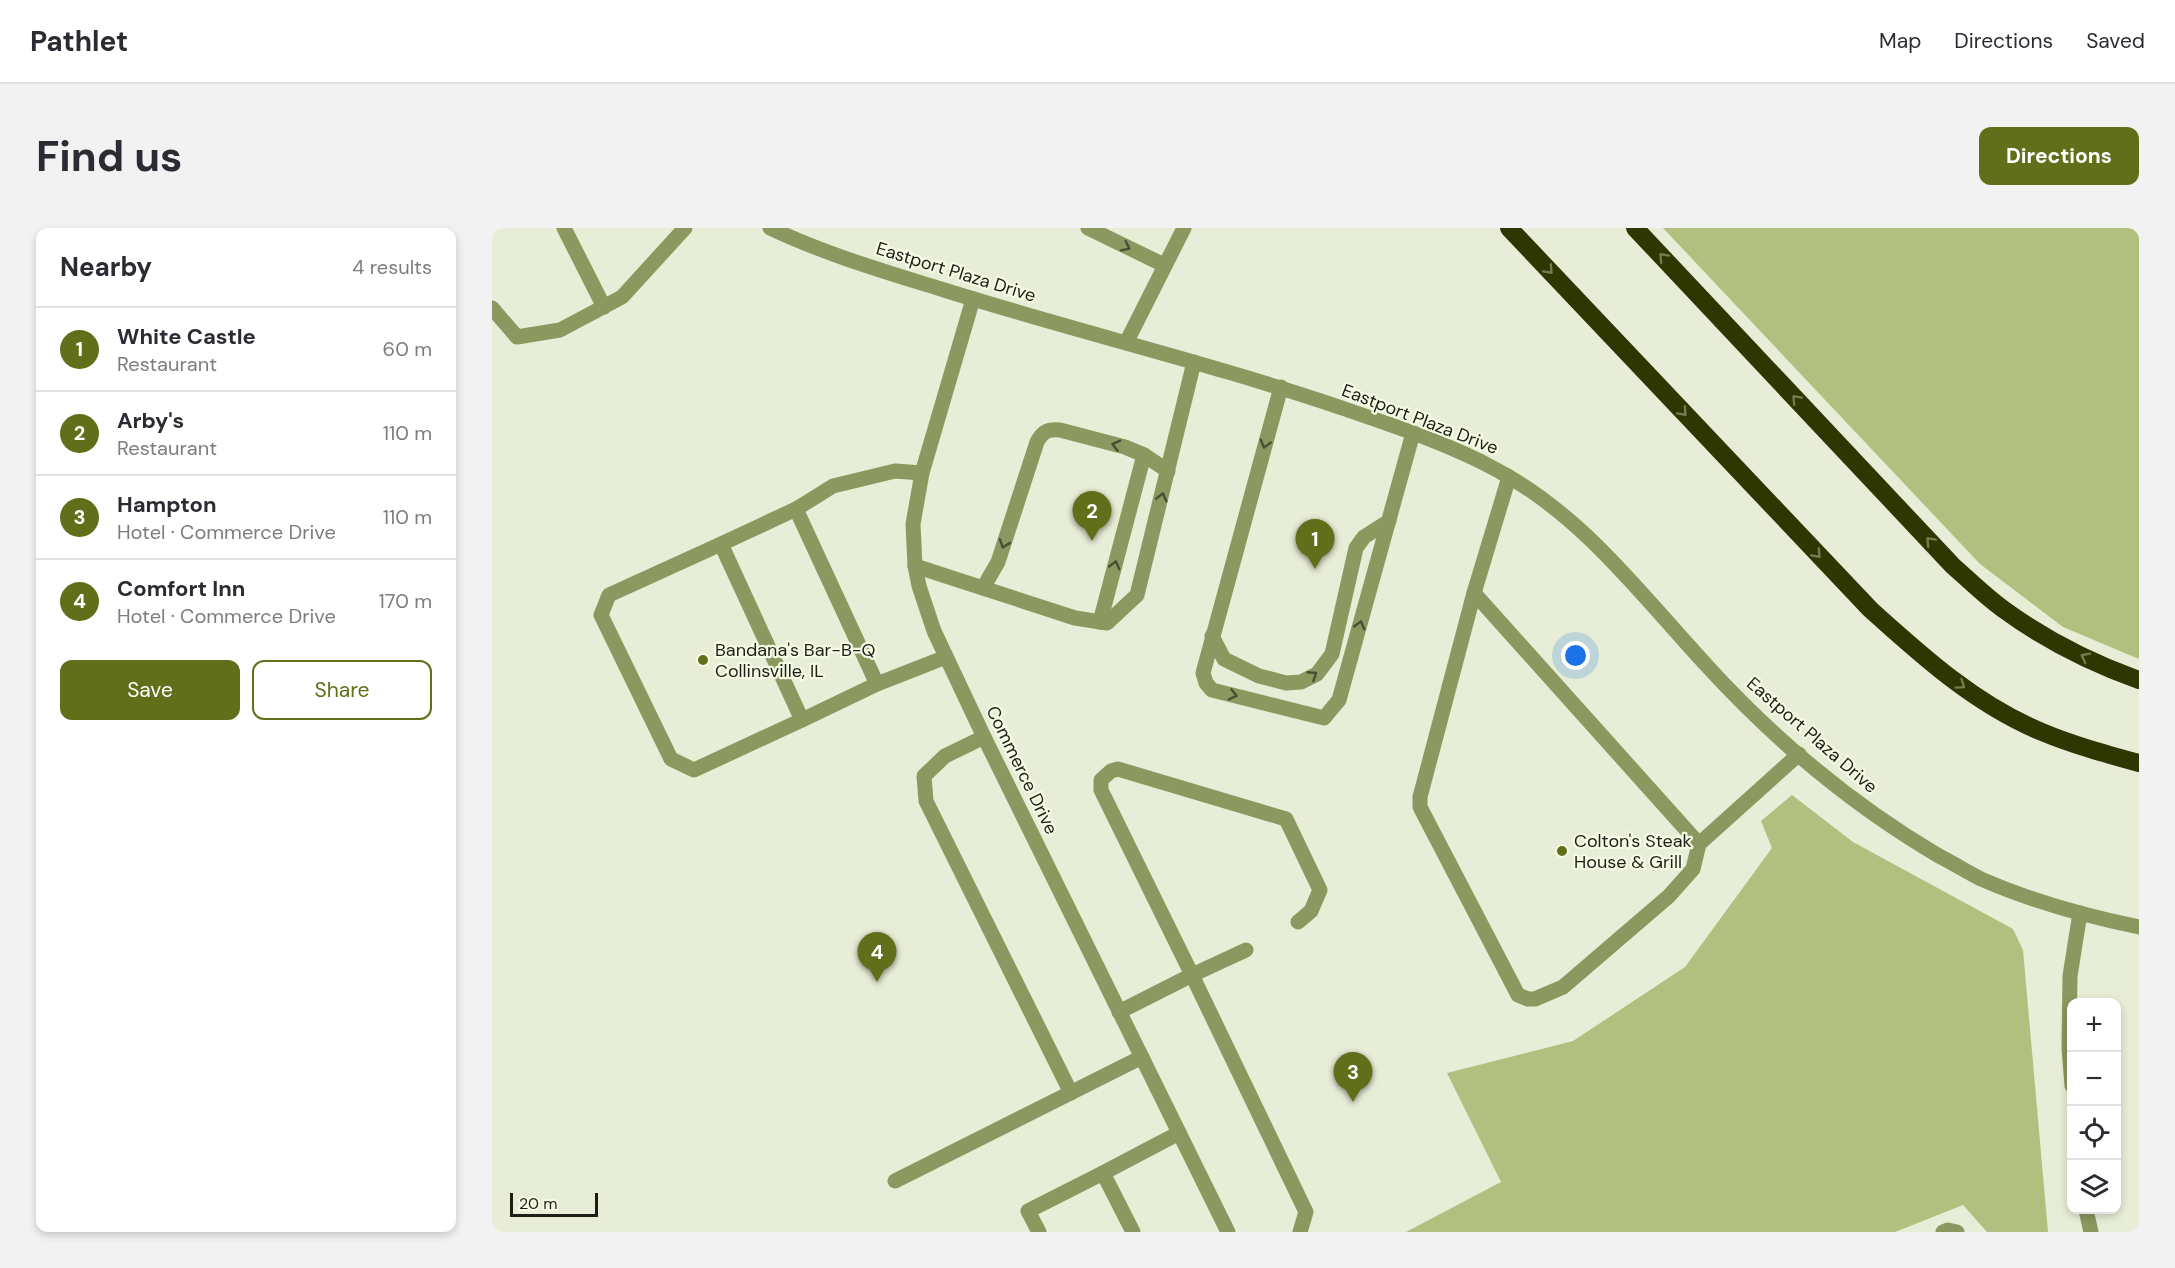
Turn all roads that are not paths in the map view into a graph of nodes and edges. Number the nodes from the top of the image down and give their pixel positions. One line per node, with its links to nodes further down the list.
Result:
1 (564, 228): 10 (street)
2 (685, 228): 10 (street)
3 (770, 228): 9 (street, Eastport Plaza Drive)
4 (1088, 228): 8 (street, one-way to 8)
5 (1184, 228): 8 (street)
6 (1509, 228): 34 (highway, one-way to 34)
7 (1635, 228): 29 (highway, one-way to 7)
8 (1164, 265): 12 (street)
9 (973, 299): 12 (street, Eastport Plaza Drive); 18 (street, Commerce Drive)
10 (604, 307): 11 (street)
11 (492, 308)
12 (1126, 343): 13 (street, Eastport Plaza Drive)
13 (1194, 362): 14 (street, Eastport Plaza Drive); 17 (street)
14 (1281, 387): 15 (street, Eastport Plaza Drive); 27 (street, one-way to 27)
15 (1413, 433): 19 (street, Eastport Plaza Drive); 21 (street)
16 (1144, 456): 17 (street); 24 (street, one-way to 24); 26 (street, one-way to 16)
17 (1168, 471): 26 (street, one-way to 17)
18 (922, 473): 20 (street); 23 (street, Commerce Drive)
19 (1509, 477): 25 (street); 33 (street, Eastport Plaza Drive)
20 (796, 509): 22 (street); 30 (street)
21 (1389, 520): 27 (street, one-way to 21); 27 (street, one-way to 21)
22 (721, 544): 31 (street); 31 (street)
23 (915, 566): 24 (street); 28 (street, Commerce Drive)
24 (983, 588): 26 (street)
25 (1474, 593): 35 (street); 35 (street)
26 (1104, 623)
27 (1212, 636)
28 (946, 657): 30 (street); 32 (street, Commerce Drive)
29 (2139, 680)
30 (877, 684): 31 (street)
31 (802, 720)
32 (984, 737): 41 (street, Commerce Drive); 44 (street)
33 (1799, 754): 35 (street); 36 (street, Eastport Plaza Drive)
34 (2139, 763)
35 (1699, 844)
36 (2080, 913): 38 (street, Eastport Plaza Drive); 42 (street)
37 (1298, 922): 40 (street)
38 (2139, 927)
39 (1246, 950): 40 (street)
40 (1192, 975): 41 (street); 52 (street)
41 (1119, 1012): 43 (street, Commerce Drive)
42 (2069, 1052)
43 (1142, 1057): 44 (street); 45 (street, Commerce Drive)
44 (1071, 1093): 47 (street)
45 (1179, 1133): 46 (street); 51 (street, Commerce Drive)
46 (1103, 1173): 49 (street); 50 (street)
47 (895, 1181)
48 (2087, 1214): 55 (street)
49 (1039, 1232)
50 (1133, 1232)
51 (1228, 1232)
52 (1300, 1232)
53 (1943, 1232): 54 (street)
54 (1957, 1232)
55 (2091, 1232)

